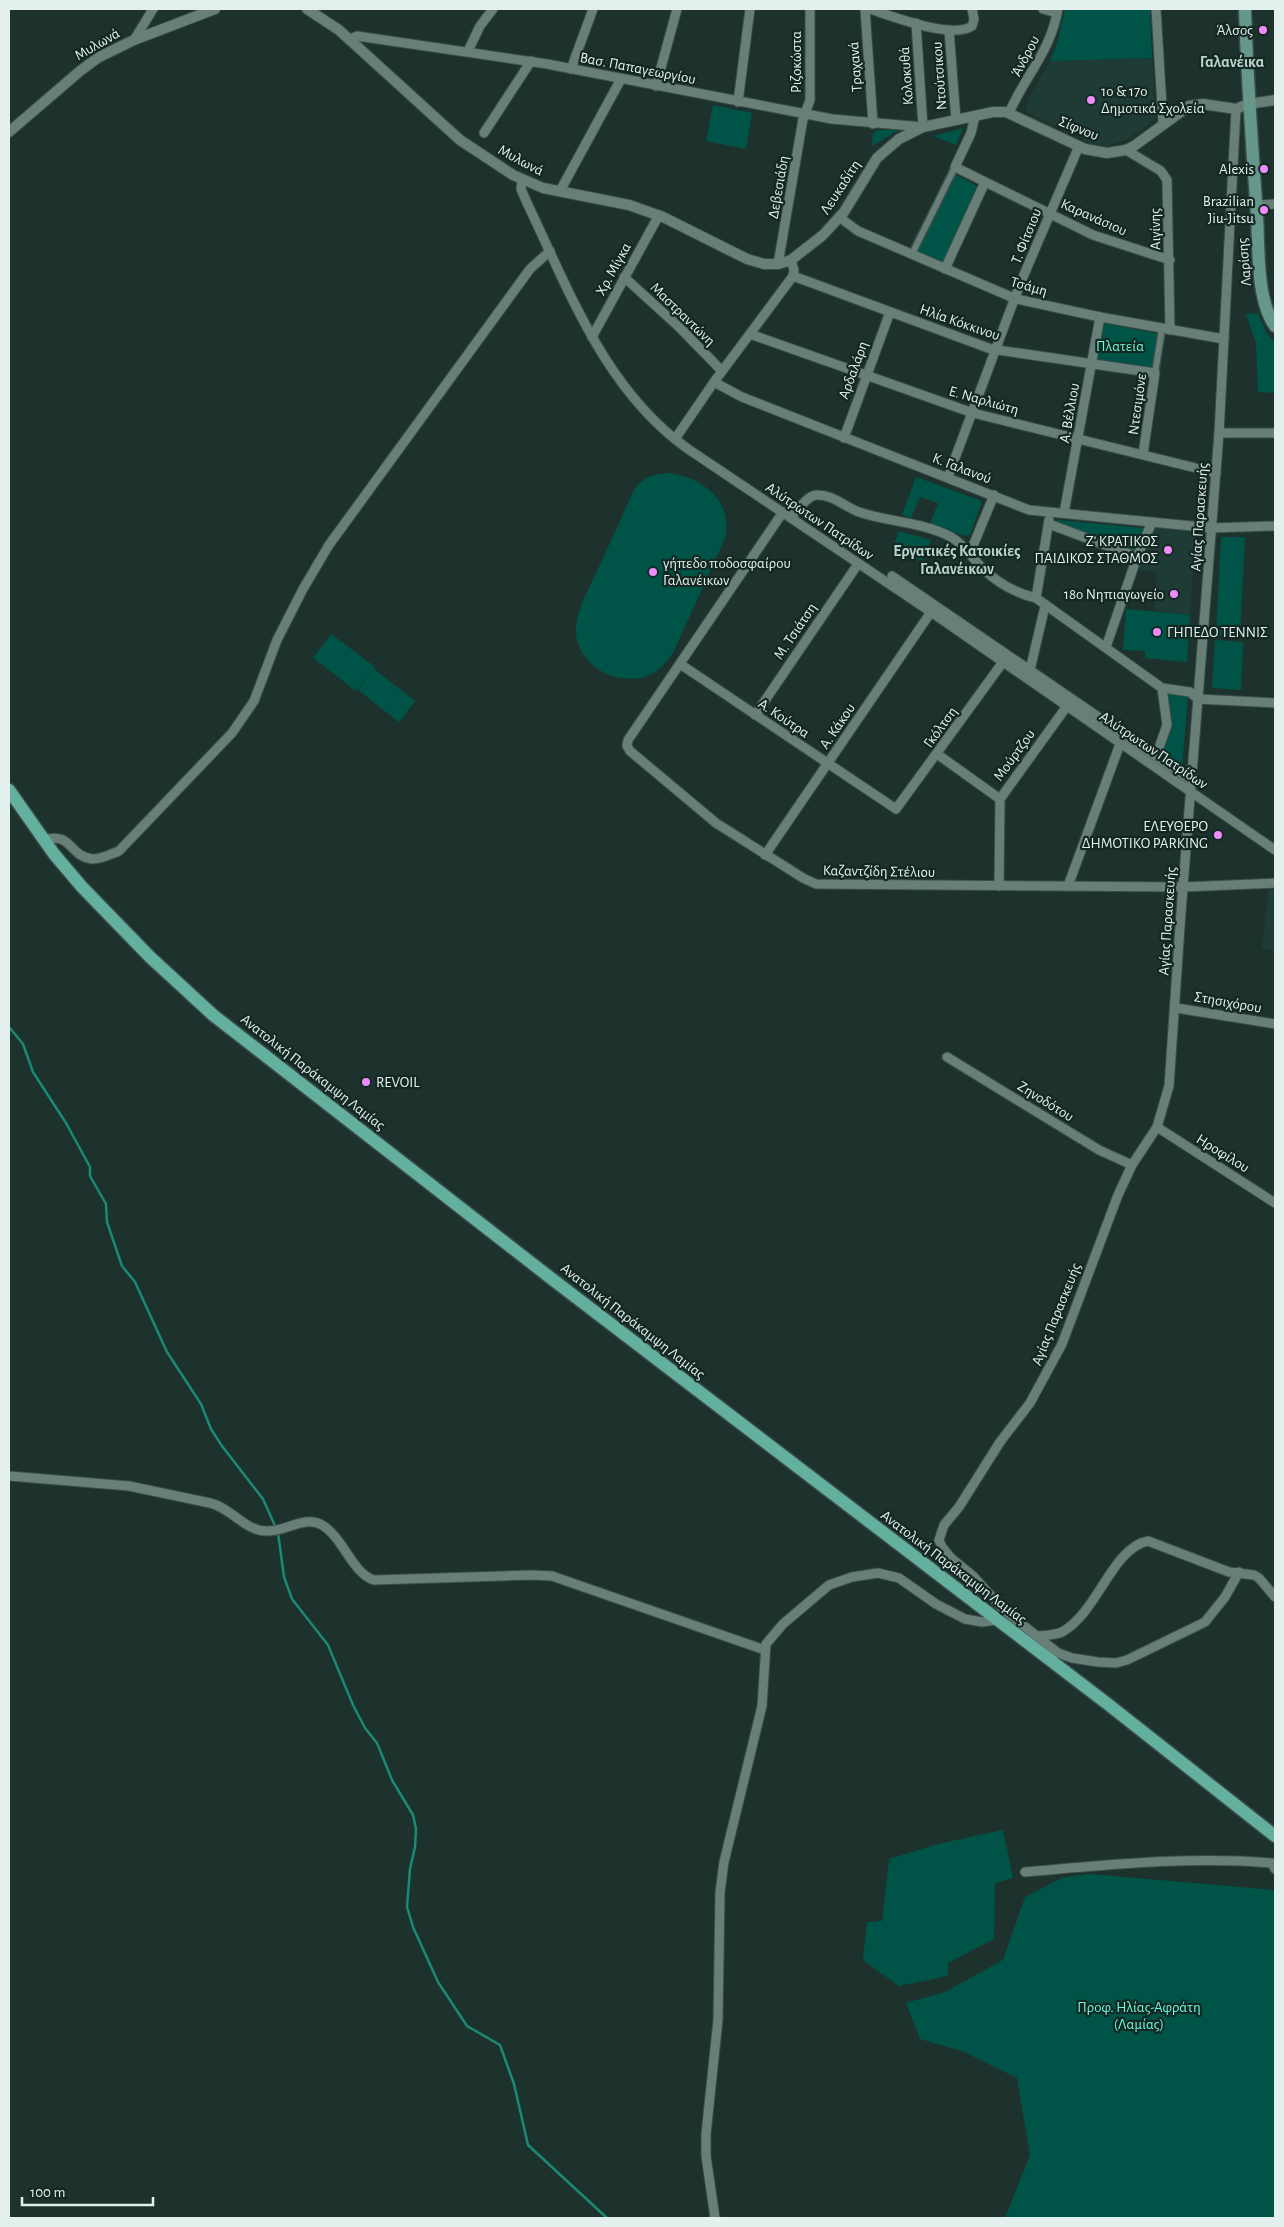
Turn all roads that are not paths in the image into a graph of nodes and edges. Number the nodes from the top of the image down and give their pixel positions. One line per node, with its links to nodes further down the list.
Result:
1 (153, 9): 19 (street)
2 (215, 9): 19 (street, Μυλωνά)
3 (306, 9): 20 (street, Μυλωνά)
4 (493, 9): 21 (street)
5 (593, 9): 23 (street)
6 (677, 9): 25 (street)
7 (750, 9): 27 (street)
8 (810, 9): 31 (street, Ριζοκώστα)
9 (865, 9): 35 (street, Τραχανά)
10 (870, 9): 16 (street)
11 (972, 9): 18 (street)
12 (1043, 9): 15 (street)
13 (1156, 9): 34 (street)
14 (1245, 9): 28 (main road, Λαρίσης)
15 (1058, 11): 30 (street, Άνδρου)
16 (889, 12): 17 (street)
17 (916, 23): 18 (street); 36 (street, Κολοκυθά)
18 (949, 30): 33 (street, Ντούτσικου)
19 (134, 40): 37 (street, Μυλωνά)
20 (349, 40): 21 (street, Βασ. Παπαγεωργίου); 42 (street, Μυλωνά)
21 (468, 51): 22 (street, Βασ. Παπαγεωργίου)
22 (531, 61): 23 (street, Βασ. Παπαγεωργίου); 38 (street)
23 (571, 69): 24 (street, Βασ. Παπαγεωργίου)
24 (621, 79): 25 (street, Βασ. Παπαγεωργίου); 44 (street)
25 (656, 86): 27 (street, Βασ. Παπαγεωργίου)
26 (1275, 100): 28 (street, Σίφνου)
27 (738, 102): 31 (street, Βασ. Παπαγεωργίου)
28 (1248, 104): 29 (street, Σίφνου); 46 (main road, Λαρίσης)
29 (1236, 109): 34 (street, Σίφνου); 65 (street, Αγίας Παρασκευής)
30 (1009, 113): 32 (street, Λευκαδίτη); 39 (street, Σίφνου)
31 (804, 114): 35 (street, Βασ. Παπαγεωργίου); 54 (street, Δεβεσιάδη)
32 (976, 116): 33 (street, Λευκαδίτη); 41 (street)
33 (956, 120): 36 (street, Λευκαδίτη)
34 (1164, 123): 40 (street, Σίφνου)
35 (873, 124): 36 (street, Βασ. Παπαγεωργίου)
36 (924, 127): 49 (street, Λευκαδίτη)
37 (9, 132)
38 (484, 133)
39 (1079, 146): 40 (street, Σίφνου); 47 (street, Τ. Φίτσιου)
40 (1126, 150): 53 (street, Αιγίνης)
41 (955, 167): 43 (street, Καρανάσιου); 51 (street)
42 (522, 180): 44 (street, Μυλωνά); 50 (street, Αλύτρωτων Πατρίδων)
43 (986, 182): 47 (street, Καρανάσιου); 55 (street)
44 (560, 191): 48 (street, Μυλωνά)
45 (1275, 204): 46 (street)
46 (1256, 205): 61 (main road, Λαρίσης)
47 (1050, 213): 53 (street, Καρανάσιου); 58 (street, Τ. Φίτσιου)
48 (659, 216): 54 (street, Μυλωνά); 57 (street, Χρ. Μίγκα)
49 (839, 217): 51 (street, Τσάμη); 52 (street, Λευκαδίτη)
50 (550, 251): 64 (street, Αλύτρωτων Πατρίδων); 114 (street)
51 (912, 254): 55 (street, Τσάμη)
52 (791, 260): 54 (street, Μυλωνά); 56 (street)
53 (1170, 260): 62 (street, Αιγίνης)
54 (778, 264)
55 (945, 269): 58 (street, Τσάμη)
56 (793, 276): 59 (street, Ηλία Κόκκινου); 63 (street)
57 (624, 277): 64 (street, Χρ. Μίγκα); 68 (street, Μαστραντώνη)
58 (1016, 299): 60 (street, Τσάμη); 66 (street, Τ. Φίτσιου)
59 (890, 312): 66 (street, Ηλία Κόκκινου); 70 (street, Αρδαλάρη)
60 (1100, 317): 62 (street, Τσάμη); 67 (street, Α. Βέλλιου)
61 (1275, 326)
62 (1166, 329): 65 (street, Τσάμη); 69 (street, Ντεσιμόνε)
63 (750, 334): 68 (street); 70 (street, Ε. Ναρλιώτη)
64 (592, 337): 76 (street, Αλύτρωτων Πατρίδων)
65 (1224, 339): 73 (street, Αγίας Παρασκευής)
66 (997, 350): 67 (street, Ηλία Κόκκινου); 72 (street, Τ. Φίτσιου)
67 (1092, 363): 69 (street, Ηλία Κόκκινου); 77 (street, Α. Βέλλιου)
68 (722, 371): 71 (street)
69 (1155, 373): 78 (street, Ντεσιμόνε)
70 (865, 376): 72 (street, Ε. Ναρλιώτη); 75 (street, Αρδαλάρη)
71 (714, 382): 75 (street, Κ. Γαλανού); 76 (street)
72 (973, 413): 77 (street, Ε. Ναρλιώτη); 80 (street, Τ. Φίτσιου)
73 (1219, 433): 74 (street); 79 (street, Αγίας Παρασκευής)
74 (1275, 433)
75 (844, 438): 80 (street, Κ. Γαλανού)
76 (675, 439): 84 (street, Αλύτρωτων Πατρίδων)
77 (1079, 439): 78 (street, Ε. Ναρλιώτη); 82 (street, Α. Βέλλιου)
78 (1143, 454): 79 (street, Ε. Ναρλιώτη)
79 (1216, 473): 88 (street, Αγίας Παρασκευής)
80 (948, 478): 81 (street, Κ. Γαλανού)
81 (994, 495): 83 (street, Κ. Γαλανού); 89 (street)
82 (1064, 512): 83 (street, Κ. Γαλανού); 85 (street, Κ. Γαλανού)
83 (1049, 513): 86 (street)
84 (787, 514): 89 (street); 91 (street, Αλύτρωτων Πατρίδων); 98 (street)
85 (1152, 522): 88 (street, Κ. Γαλανού); 90 (street)
86 (1049, 524): 90 (street); 93 (street)
87 (1275, 526): 88 (street, Κ. Γαλανού)
88 (1212, 528): 101 (street, Αγίας Παρασκευής)
89 (970, 553): 93 (street)
90 (1137, 558): 96 (street)
91 (858, 564): 95 (street, Αλύτρωτων Πατρίδων); 104 (street, Μ. Τσιάτση)
92 (892, 576): 99 (street)
93 (1036, 598): 94 (street)
94 (1045, 606): 96 (street); 99 (street)
95 (931, 612): 97 (street, Αλύτρωτων Πατρίδων); 108 (street, Α. Κάκου)
96 (1106, 647): 100 (street)
97 (1003, 662): 103 (street, Αλύτρωτων Πατρίδων); 106 (street, Γκόλτση)
98 (680, 664): 104 (street, Α. Κούτρα); 116 (street, Καζαντζίδη Στέλιου)
99 (1030, 670): 107 (street)
100 (1162, 688): 101 (street); 107 (street)
101 (1198, 699): 102 (street); 109 (street, Αγίας Παρασκευής)
102 (1275, 703)
103 (1067, 706): 105 (street, Αλύτρωτων Πατρίδων); 112 (street, Μούρτζου)
104 (755, 715): 108 (street, Α. Κούτρα)
105 (1120, 744): 111 (street, Αλύτρωτων Πατρίδων); 119 (street)
106 (937, 754): 112 (street); 113 (street, Γκόλτση)
107 (1156, 756): 109 (street)
108 (827, 764): 113 (street, Α. Κούτρα); 116 (street, Α. Κάκου)
109 (1192, 781): 111 (street, Αγίας Παρασκευής)
110 (9, 790): 114 (main road, Ανατολική Παράκαμψη Λαμίας)
111 (1191, 793): 115 (street, Αλύτρωτων Πατρίδων); 120 (street, Αγίας Παρασκευής)
112 (1000, 799): 118 (street, Μούρτζου)
113 (898, 809)
114 (44, 840): 130 (main road, Ανατολική Παράκαμψη Λαμίας)
115 (1275, 850)
116 (765, 855): 118 (street, Καζαντζίδη Στέλιου)
117 (1275, 883): 120 (street, Καζαντζίδη Στέλιου)
118 (1000, 886): 119 (street, Καζαντζίδη Στέλιου)
119 (1068, 886): 120 (street, Καζαντζίδη Στέλιου)
120 (1183, 887): 121 (street, Αγίας Παρασκευής)
121 (1176, 1008): 122 (street, Στησιχόρου); 124 (street, Αγίας Παρασκευής)
122 (1275, 1024)
123 (947, 1056): 125 (street, Ζηνοδότου)
124 (1157, 1127): 125 (street, Αγίας Παρασκευής); 126 (street, Ηροφίλου)
125 (1132, 1165): 131 (street, Αγίας Παρασκευής)
126 (1275, 1203)
127 (9, 1476): 132 (street)
128 (1239, 1572): 129 (street); 131 (street); 131 (street)
129 (1275, 1597)
130 (997, 1620): 131 (main road, Ανατολική Παράκαμψη Λαμίας); 132 (street)
131 (1034, 1638): 133 (main road, Ανατολική Παράκαμψη Λαμίας)
132 (765, 1650): 137 (street)
133 (1275, 1836)
134 (1275, 1853): 135 (street)
135 (1274, 1866): 136 (street)
136 (1025, 1872)
137 (715, 2218)

